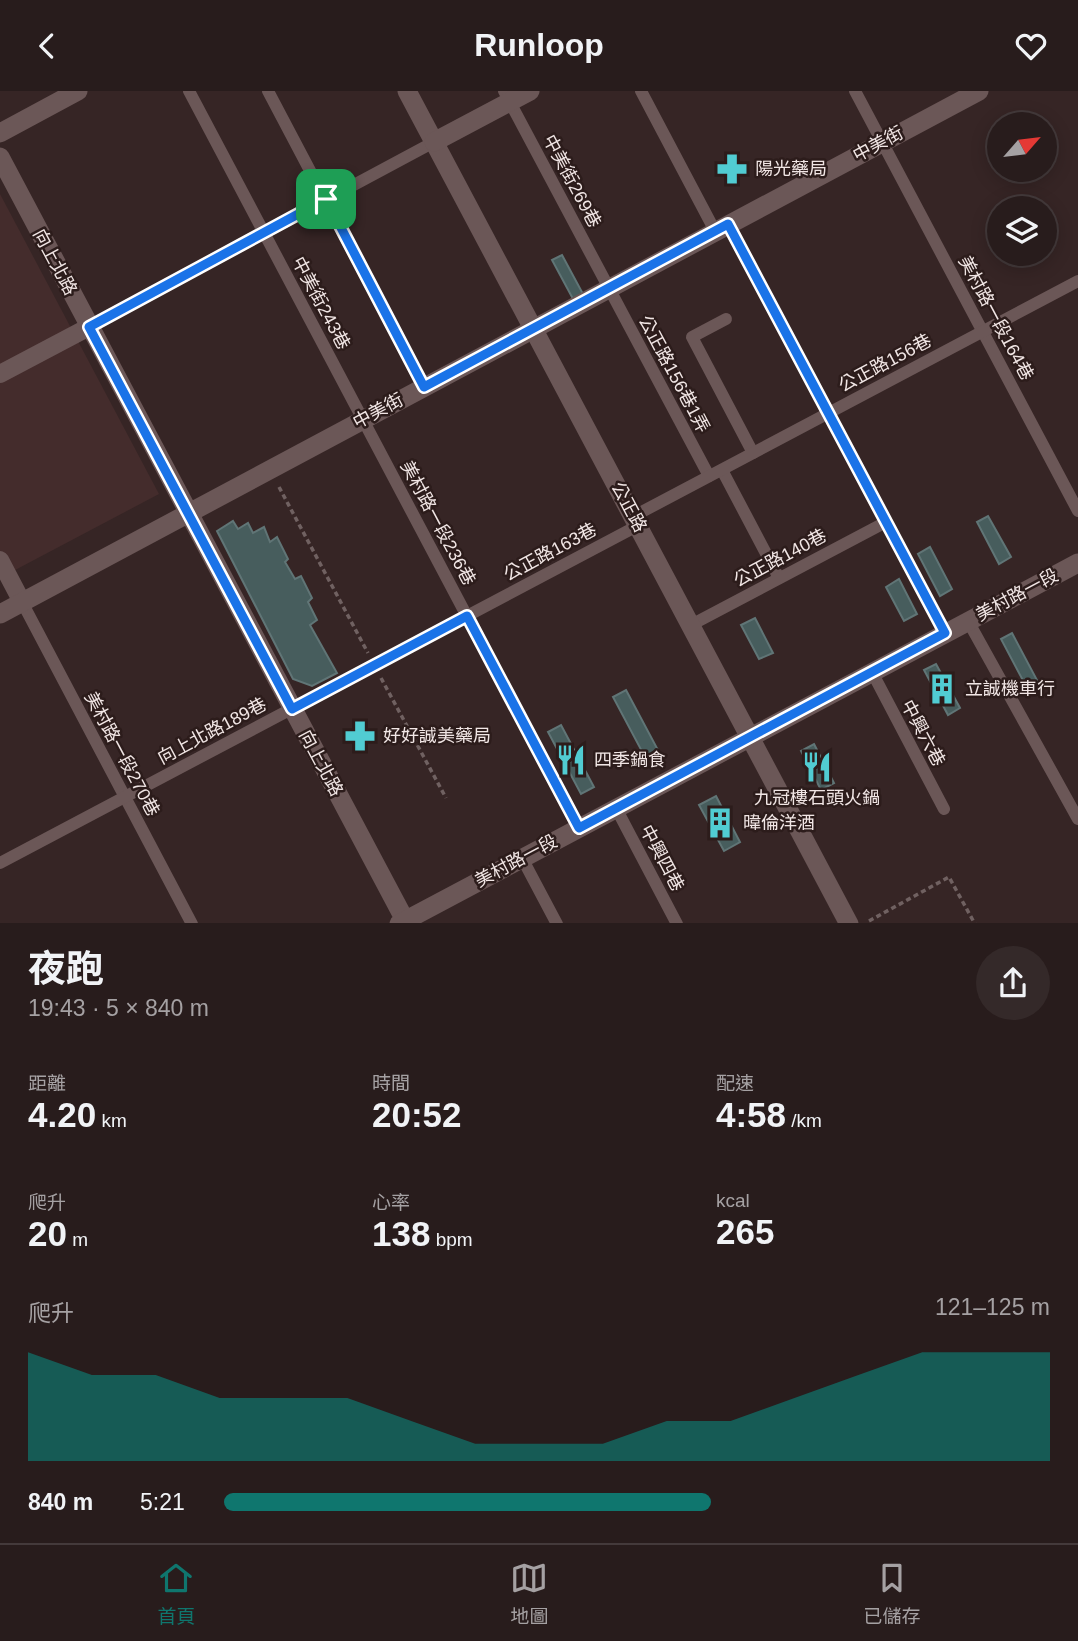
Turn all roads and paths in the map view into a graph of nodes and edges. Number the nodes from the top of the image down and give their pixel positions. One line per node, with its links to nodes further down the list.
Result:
1 (79, 91): 10 (street)
2 (189, 91): 16 (lane, 中美街243巷)
3 (268, 91): 14 (lane)
4 (407, 91): 11 (street, 公正路)
5 (530, 91): 9 (street)
6 (640, 91): 15 (lane)
7 (855, 91): 12 (lane, 美村路一段164巷)
8 (979, 91): 12 (street, 中美街)
9 (507, 96): 11 (street); 18 (lane, 中美街269巷)
10 (0, 133)
11 (434, 142): 14 (lane); 21 (street, 公正路)
12 (882, 142): 15 (street, 中美街); 22 (lane, 美村路一段164巷)
13 (0, 157): 20 (street, 向上北路)
14 (326, 199): 16 (lane); 24 (lane)
15 (722, 228): 18 (street, 中美街); 25 (lane)
16 (264, 232): 20 (lane); 26 (lane, 中美街243巷)
17 (1078, 281): 22 (lane, 公正路156巷)
18 (609, 288): 21 (street, 中美街); 30 (lane, 公正路156巷1弄)
19 (726, 319): 27 (lane)
20 (89, 327): 23 (street); 32 (street, 向上北路)
21 (533, 329): 24 (street, 中美街); 33 (street, 公正路)
22 (982, 331): 25 (lane, 公正路156巷); 31 (lane, 美村路一段164巷)
23 (0, 374)
24 (424, 387): 26 (street, 中美街)
25 (828, 413): 27 (lane, 公正路156巷); 34 (lane)
26 (363, 419): 28 (street, 中美街); 40 (lane, 美村路一段236巷)
27 (753, 453): 29 (lane, 公正路156巷)
28 (270, 470): 32 (street, 中美街); 44 (path)
29 (722, 470): 30 (lane, 公正路156巷); 37 (lane)
30 (709, 477): 33 (lane, 公正路156巷)
31 (1078, 511)
32 (189, 513): 38 (street, 中美街); 46 (street, 向上北路)
33 (636, 520): 40 (lane, 公正路163巷); 42 (street, 公正路)
34 (886, 522): 37 (lane, 公正路140巷); 43 (lane)
35 (0, 560): 38 (street)
36 (1078, 563): 41 (street, 美村路一段)
37 (779, 578): 42 (lane, 公正路140巷)
38 (22, 602): 39 (street, 中美街); 48 (lane, 美村路一段270巷)
39 (0, 614)
40 (467, 616): 44 (lane, 公正路163巷); 53 (lane, 美村路一段236巷)
41 (968, 621): 43 (street, 美村路一段); 52 (lane)
42 (691, 625): 47 (street, 公正路)
43 (945, 633): 45 (street, 美村路一段)
44 (374, 665): 46 (lane, 公正路163巷); 49 (path)
45 (872, 672): 47 (street, 美村路一段); 51 (lane, 中興六巷)
46 (292, 709): 48 (lane, 向上北路189巷); 56 (street, 向上北路)
47 (750, 737): 50 (street, 美村路一段); 60 (street, 公正路)
48 (125, 797): 55 (lane, 向上北路189巷); 57 (lane, 美村路一段270巷)
49 (446, 798)
50 (616, 808): 53 (street, 美村路一段); 59 (lane, 中興四巷)
51 (944, 809)
52 (1076, 811)
53 (579, 828): 54 (street, 美村路一段)
54 (522, 858): 56 (street, 美村路一段); 58 (lane)
55 (0, 863)
56 (404, 922)
57 (192, 923)
58 (557, 923)
59 (677, 923)
60 (849, 923)
61 (863, 923): 62 (path)
62 (975, 923)

